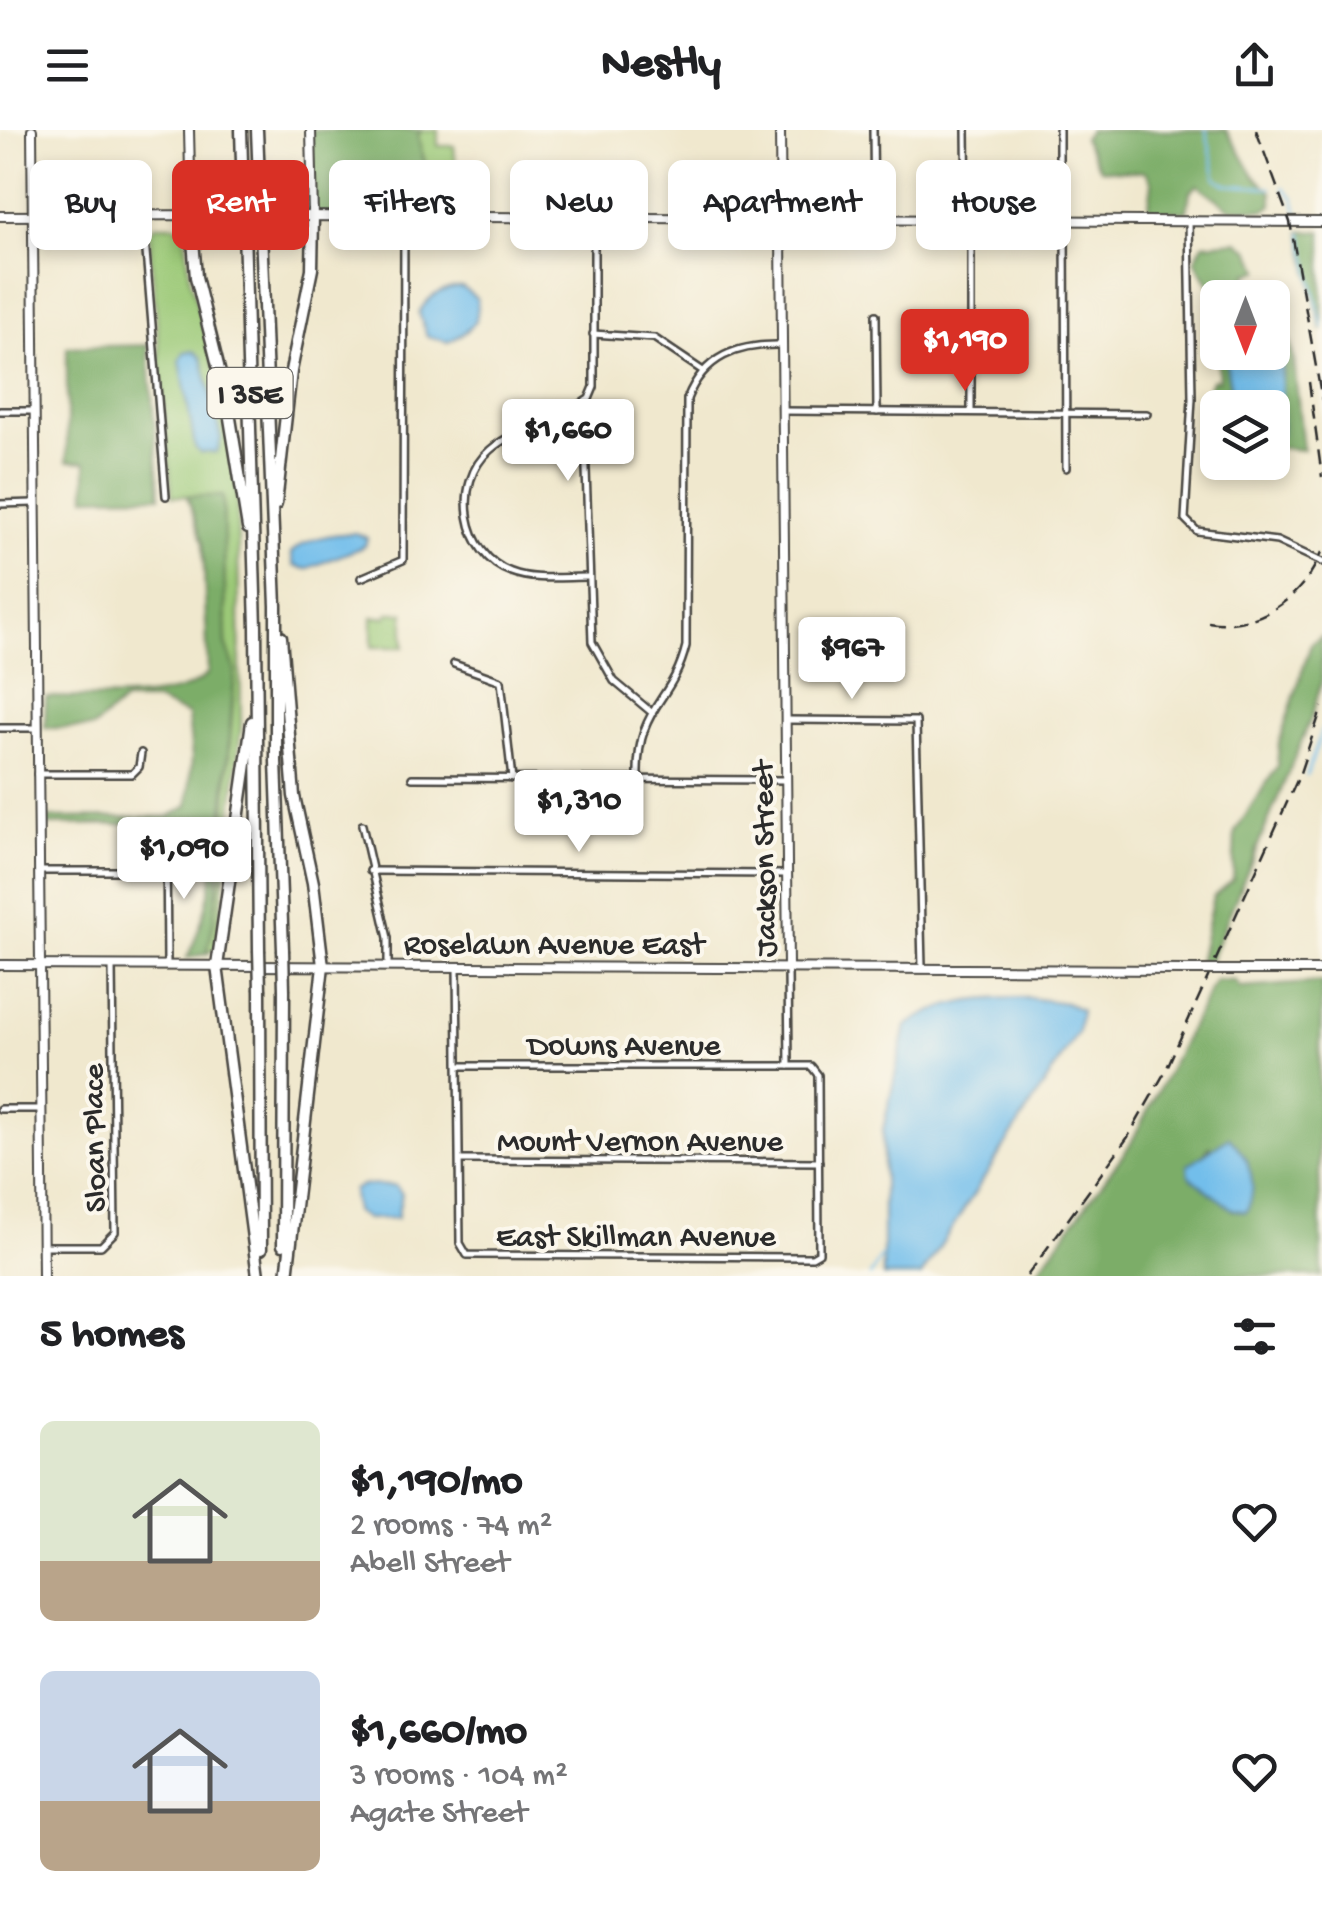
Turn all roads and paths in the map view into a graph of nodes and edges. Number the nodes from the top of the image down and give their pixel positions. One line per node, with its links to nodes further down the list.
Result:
1 (32, 130): 10 (street)
2 (189, 130): 11 (street)
3 (241, 130): 50 (highway, I 35E)
4 (257, 130): 48 (highway, I 35E)
5 (311, 130): 19 (street)
6 (780, 130): 12 (street, Jackson Street)
7 (874, 130): 13 (street)
8 (966, 130): 14 (street)
9 (1059, 130): 15 (street)
10 (32, 160)
11 (190, 160)
12 (780, 160)
13 (874, 160)
14 (967, 160)
15 (1060, 160)
16 (0, 216): 17 (street)
17 (30, 216)
18 (309, 217): 19 (street, bridge)
19 (313, 217): 20 (street); 48 (highway)
20 (329, 217)
21 (1071, 221): 22 (street)
22 (1189, 221): 23 (street); 49 (street)
23 (1322, 222)
24 (32, 250): 37 (street)
25 (146, 250): 45 (street)
26 (194, 250): 50 (highway)
27 (404, 250): 52 (street)
28 (594, 250): 33 (street)
29 (780, 250): 34 (street, Jackson Street)
30 (969, 250): 41 (street)
31 (1062, 250): 42 (street)
32 (876, 315): 40 (street)
33 (594, 334): 35 (street); 36 (street)
34 (782, 345): 35 (street); 39 (street, Jackson Street)
35 (703, 371): 56 (street)
36 (589, 398): 51 (street); 51 (street)
37 (33, 410): 38 (street); 46 (street)
38 (0, 411)
39 (782, 412): 40 (street); 57 (street, Jackson Street)
40 (877, 412): 41 (street)
41 (972, 412): 42 (street)
42 (1065, 412): 43 (street); 44 (street)
43 (1148, 414)
44 (1066, 468)
45 (166, 496)
46 (34, 503): 47 (street); 59 (street)
47 (0, 504)
48 (273, 544): 53 (highway, I 35E)
49 (1322, 562)
50 (255, 569): 55 (highway, I 35E)
51 (588, 577): 56 (street)
52 (361, 578)
53 (276, 606): 77 (highway); 92 (highway, I 35E, bridge)
54 (454, 664): 63 (street)
55 (257, 686): 76 (highway); 91 (highway, I 35E, bridge)
56 (650, 712): 64 (street)
57 (786, 720): 65 (street, Jackson Street); 81 (street)
58 (0, 728): 59 (street)
59 (36, 728): 61 (street)
60 (140, 753): 61 (street)
61 (37, 774): 68 (street)
62 (412, 778): 63 (street)
63 (512, 779): 64 (street)
64 (638, 779): 65 (street)
65 (786, 780): 71 (street, Jackson Street)
66 (362, 825): 70 (street)
67 (166, 838): 69 (street)
68 (39, 871): 69 (street); 72 (street)
69 (166, 871): 75 (street)
70 (370, 871): 71 (street); 78 (street)
71 (787, 874): 80 (street, Jackson Street)
72 (39, 965): 73 (street, Roselawn Avenue East); 74 (street, Roselawn Avenue East); 86 (street)
73 (112, 965): 75 (street, Roselawn Avenue East); 89 (street, Sloan Place)
74 (0, 966)
75 (167, 966): 76 (street, Roselawn Avenue East)
76 (216, 966): 77 (street, Roselawn Avenue East); 91 (highway)
77 (322, 966): 78 (street, Roselawn Avenue East); 92 (highway)
78 (388, 966): 79 (street, Roselawn Avenue East)
79 (457, 966): 80 (street, Roselawn Avenue East); 83 (street)
80 (788, 968): 81 (street, Roselawn Avenue East); 84 (street, Jackson Street)
81 (922, 968): 82 (street, Roselawn Avenue East, bridge)
82 (1322, 970)
83 (459, 1066): 84 (street, Downs Avenue); 87 (street)
84 (789, 1066): 88 (street)
85 (0, 1109): 86 (street)
86 (41, 1109): 89 (street)
87 (460, 1160): 88 (street, Mount Vernon Avenue); 88 (street, East Skillman Avenue)
88 (819, 1162)
89 (43, 1246): 90 (street)
90 (43, 1276)
91 (259, 1276)
92 (285, 1276)

